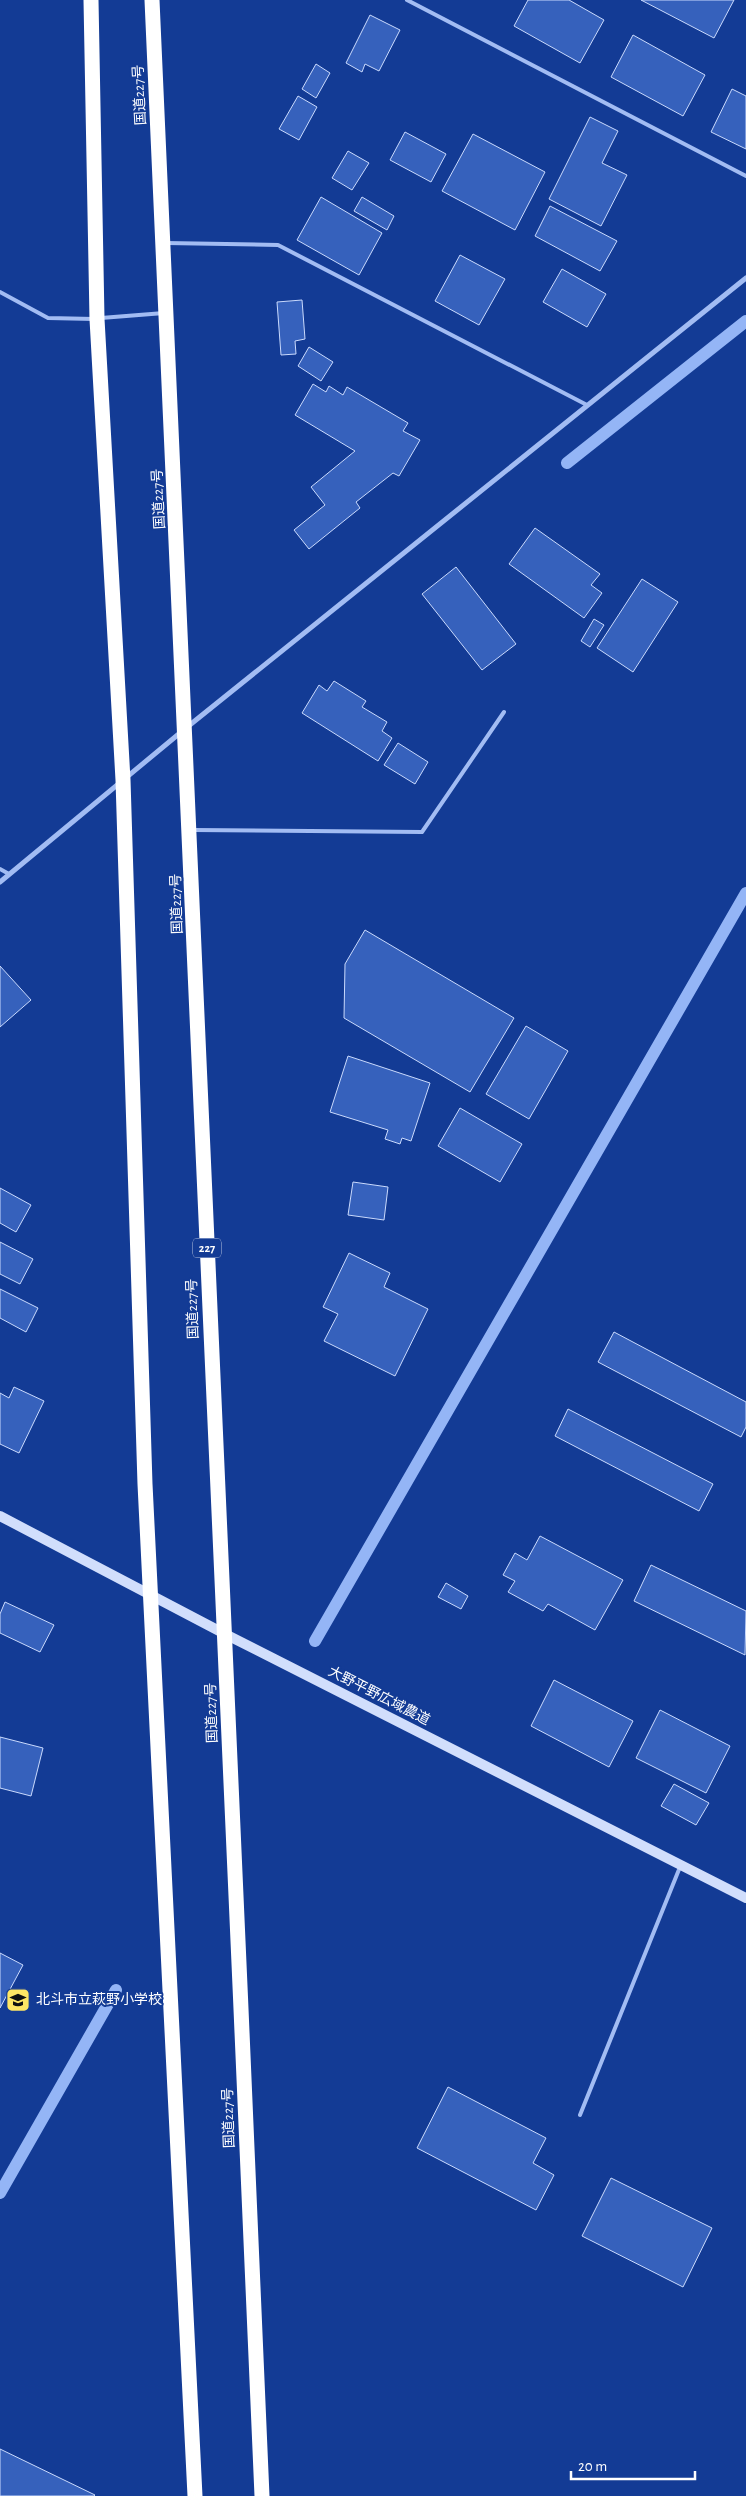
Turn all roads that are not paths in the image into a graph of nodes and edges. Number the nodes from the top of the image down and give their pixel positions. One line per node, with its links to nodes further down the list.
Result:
1 (91, 0): 9 (highway)
2 (152, 0): 5 (highway, 国道227号 / 227)
3 (407, 0): 4 (lane)
4 (746, 176)
5 (164, 243): 8 (highway, 国道227号 / 227); 10 (lane)
6 (746, 278): 10 (street)
7 (0, 292): 9 (lane)
8 (167, 313): 9 (lane); 12 (highway, 国道227号 / 227)
9 (97, 319): 13 (highway)
10 (587, 405): 12 (street)
11 (504, 712): 14 (lane)
12 (186, 728): 13 (street); 14 (highway, 国道227号 / 227)
13 (122, 780): 16 (street); 19 (highway)
14 (190, 830): 20 (highway, 国道227号 / 227)
15 (0, 869): 16 (lane)
16 (9, 874): 17 (street)
17 (0, 882)
18 (0, 1516): 19 (street, 大野平野広域農道)
19 (151, 1595): 20 (street, 大野平野広域農道); 24 (highway)
20 (225, 1634): 21 (street, 大野平野広域農道); 25 (highway, 国道227号 / 227)
21 (681, 1864): 22 (street, 大野平野広域農道); 23 (lane)
22 (746, 1898)
23 (580, 2115)
24 (195, 2496)
25 (262, 2496)

